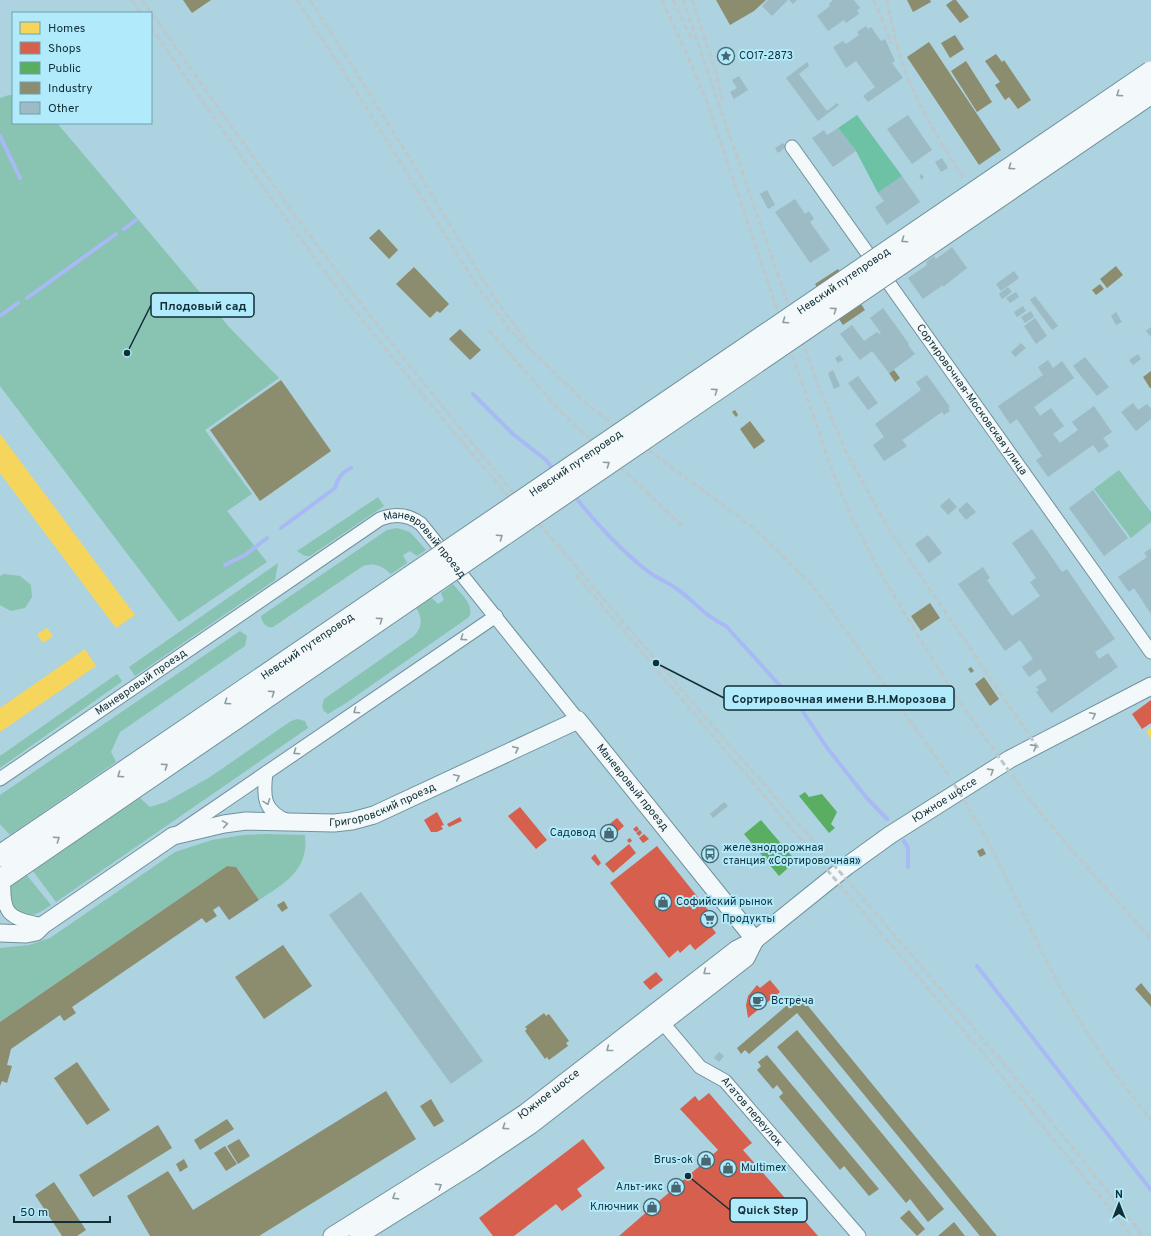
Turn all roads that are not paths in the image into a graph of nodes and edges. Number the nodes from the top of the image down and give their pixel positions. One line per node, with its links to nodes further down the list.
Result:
1 (1151, 72): 4 (main road, Невский путепровод, one-way to 4, bridge)
2 (1151, 93): 4 (main road, Невский путепровод, one-way to 2, bridge)
3 (792, 147): 6 (street, Сортировочная-Московская улица)
4 (415, 585): 13 (main road, Невский путепровод, one-way to 13); 14 (main road, Невский путепровод, one-way to 4)
5 (496, 616): 8 (street, Маневровый проезд); 9 (street, Григоровский проезд, one-way to 9); 10 (street, Маневровый проезд)
6 (1151, 652)
7 (1151, 686): 17 (street, Южное шоссе, one-way to 7)
8 (578, 720): 11 (street, Григоровский проезд, one-way to 8); 17 (street, Маневровый проезд)
9 (266, 773): 11 (street, one-way to 11); 12 (street, Григоровский проезд)
10 (0, 779)
11 (288, 821): 12 (street, Григоровский проезд, one-way to 11)
12 (173, 836): 15 (street, Григоровский проезд)
13 (0, 856)
14 (2, 879): 15 (street)
15 (43, 925): 16 (street, Григоровский проезд)
16 (0, 933)
17 (755, 940): 18 (street, Южное шоссе)
18 (659, 1018): 19 (street, Южное шоссе, one-way to 19); 20 (street, Южное шоссе, one-way to 18); 21 (street, Агатов переулок)
19 (332, 1236)
20 (358, 1236)
21 (860, 1236)

